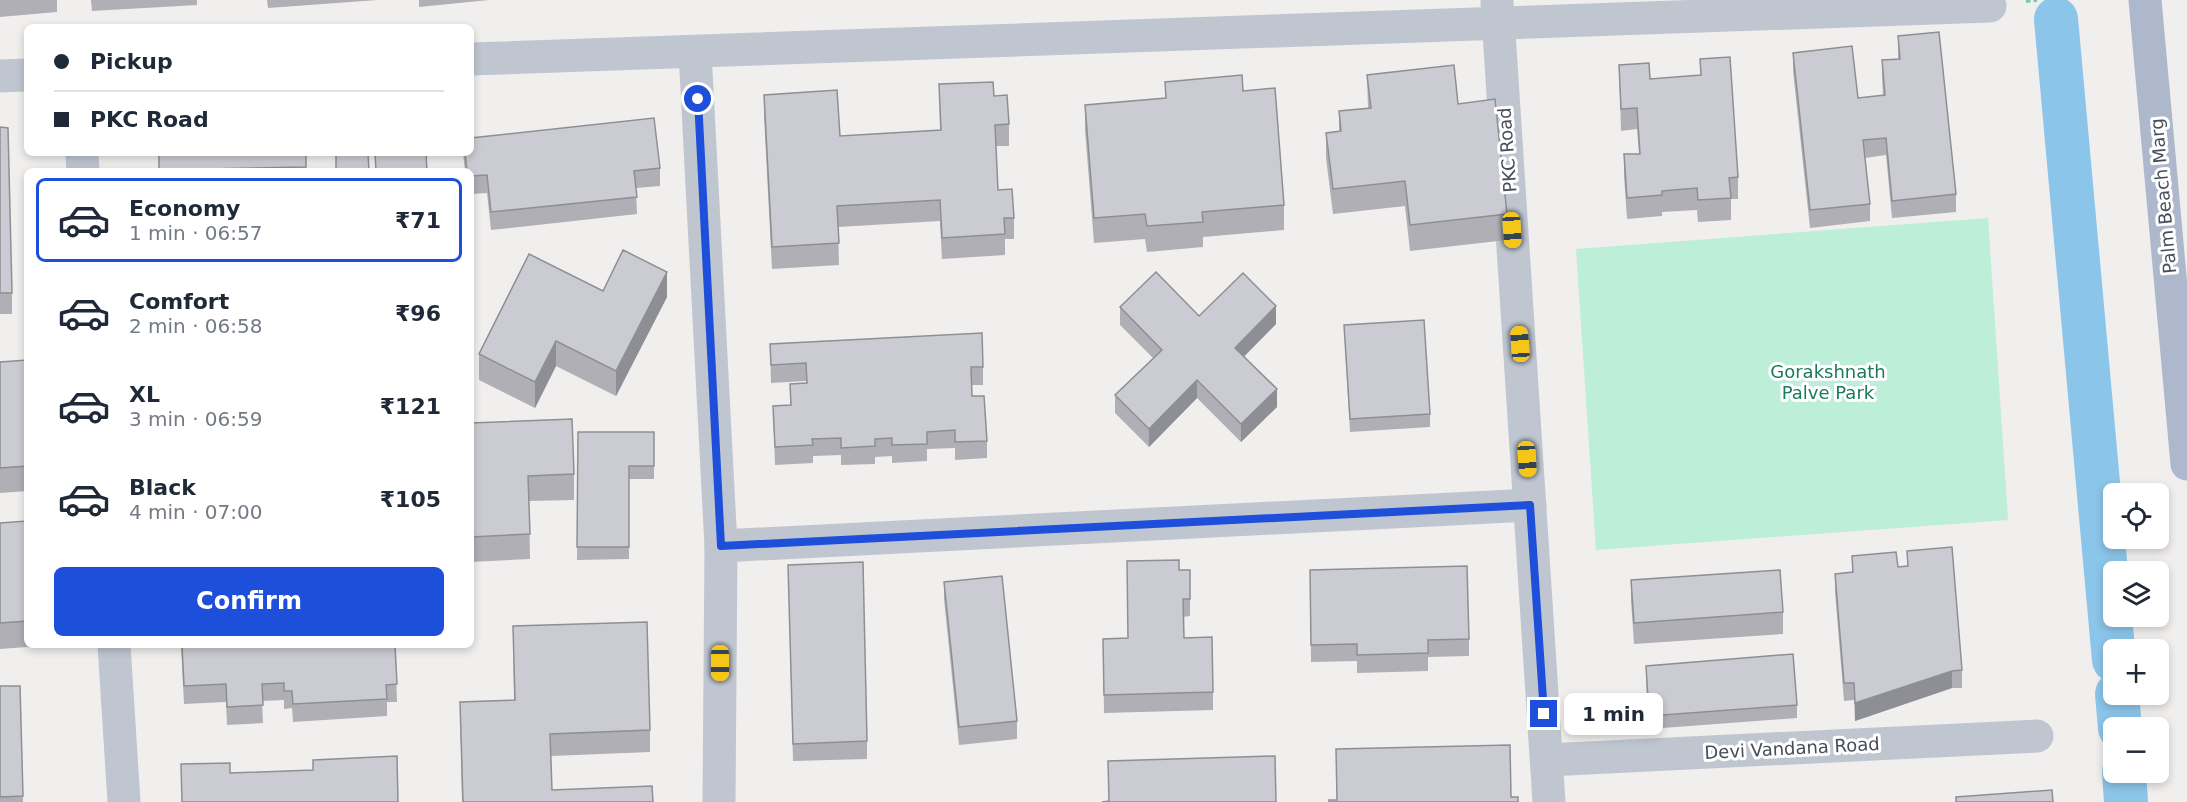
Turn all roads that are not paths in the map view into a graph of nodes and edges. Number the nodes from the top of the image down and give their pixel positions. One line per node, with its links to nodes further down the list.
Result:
1 (2145, 0): 8 (main road, Palm Beach Marg)
2 (1990, 6): 3 (street)
3 (1497, 12): 4 (street); 9 (street, PKC Road)
4 (695, 51): 5 (street); 10 (street)
5 (474, 59)
6 (24, 75): 7 (street)
7 (0, 76)
8 (2187, 464)
9 (1530, 505): 10 (street); 13 (street, PKC Road)
10 (721, 546): 15 (street)
11 (114, 648): 14 (street)
12 (2037, 736): 13 (street, Devi Vandana Road)
13 (1547, 760): 16 (street, PKC Road)
14 (124, 802)
15 (719, 802)
16 (1550, 802)

